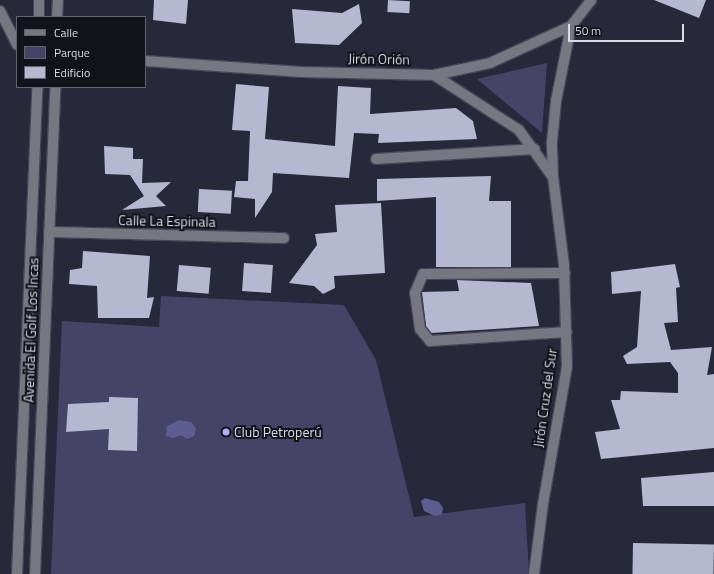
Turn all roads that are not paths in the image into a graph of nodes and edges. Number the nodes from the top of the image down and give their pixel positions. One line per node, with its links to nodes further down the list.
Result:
1 (39, 0): 5 (street)
2 (58, 0): 6 (street)
3 (591, 0): 7 (street, Jirón Orión)
4 (0, 11): 8 (street)
5 (39, 16)
6 (57, 16)
7 (571, 26): 10 (street, Jirón Orión); 15 (street, Jirón Cruz del Sur)
8 (16, 42)
9 (146, 61): 10 (street, Jirón Orión)
10 (434, 75): 13 (street, Jirón Cruz del Sur)
11 (55, 88): 16 (street, Avenida El Golf Los Incas)
12 (36, 89): 20 (street, Avenida El Golf Los Incas)
13 (535, 149): 14 (street); 15 (street, Jirón Cruz del Sur)
14 (376, 158)
15 (553, 177): 18 (street, Jirón Cruz del Sur)
16 (49, 232): 17 (street, Calle La Espinala); 21 (street, Avenida El Golf Los Incas)
17 (284, 238)
18 (565, 273): 19 (street, Jirón Cruz del Sur); 19 (street)
19 (567, 332): 22 (street, Jirón Cruz del Sur)
20 (17, 574)
21 (35, 574)
22 (534, 574)

